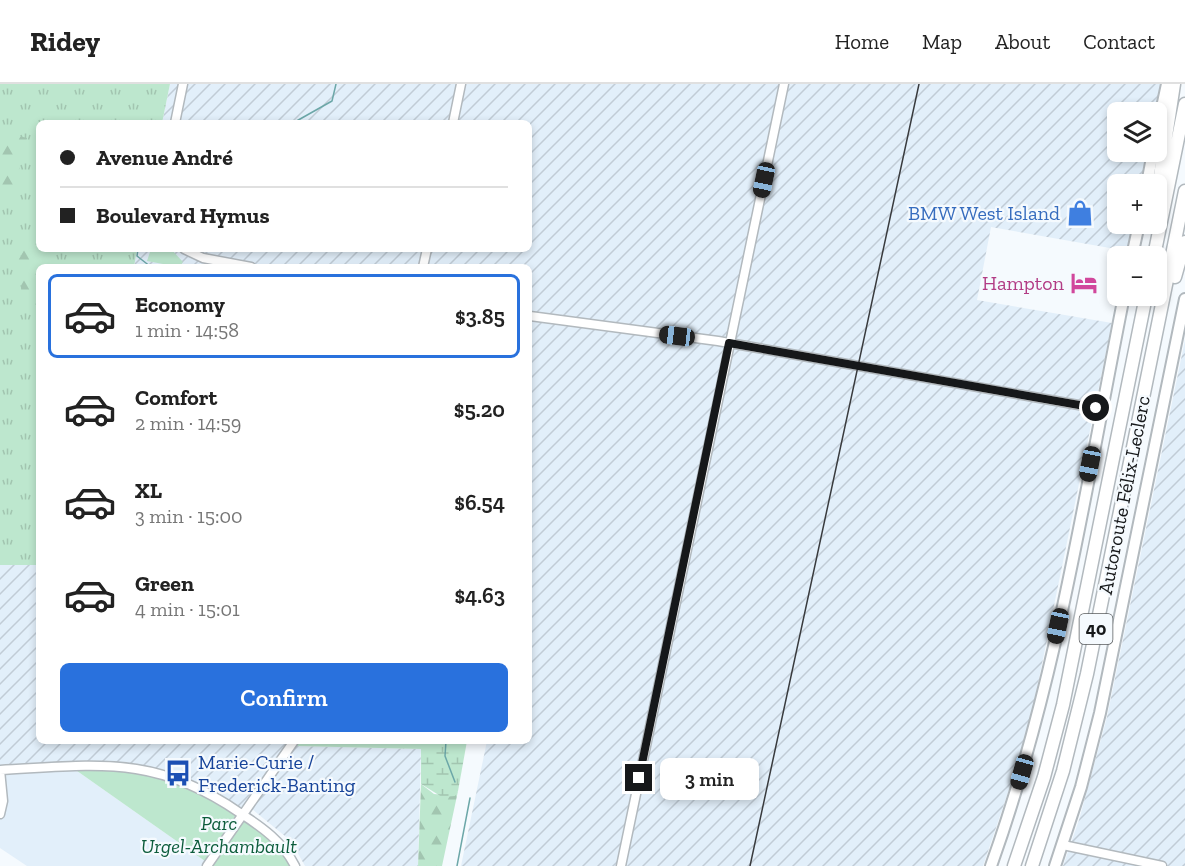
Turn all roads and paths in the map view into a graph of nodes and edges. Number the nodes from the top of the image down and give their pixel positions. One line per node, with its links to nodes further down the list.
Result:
1 (183, 84): 8 (street)
2 (461, 84): 9 (street)
3 (784, 84): 20 (street)
4 (1167, 84): 6 (main road)
5 (1174, 84): 10 (highway)
6 (1163, 102)
7 (1185, 104): 13 (highway)
8 (177, 120)
9 (454, 120)
10 (1160, 174)
11 (1185, 191): 21 (highway, Autoroute Félix-Leclerc / 40)
12 (1185, 242): 21 (highway)
13 (1154, 246)
14 (190, 252): 15 (street)
15 (235, 264)
16 (1185, 299): 27 (main road)
17 (1122, 306): 22 (main road)
18 (1144, 306): 32 (highway, Autoroute Félix-Leclerc / 40)
19 (532, 316): 20 (street)
20 (729, 343): 22 (street); 30 (street)
21 (1151, 358): 33 (highway, Autoroute Félix-Leclerc / 40)
22 (1101, 409): 31 (main road)
23 (292, 744): 26 (street)
24 (0, 770): 25 (street); 26 (street)
25 (0, 813)
26 (243, 814): 28 (street); 29 (street)
27 (1063, 845): 34 (main road); 35 (street)
28 (207, 866)
29 (295, 866)
30 (621, 866)
31 (991, 866)
32 (1014, 866)
33 (1032, 866)
34 (1055, 866)
35 (1162, 866)

